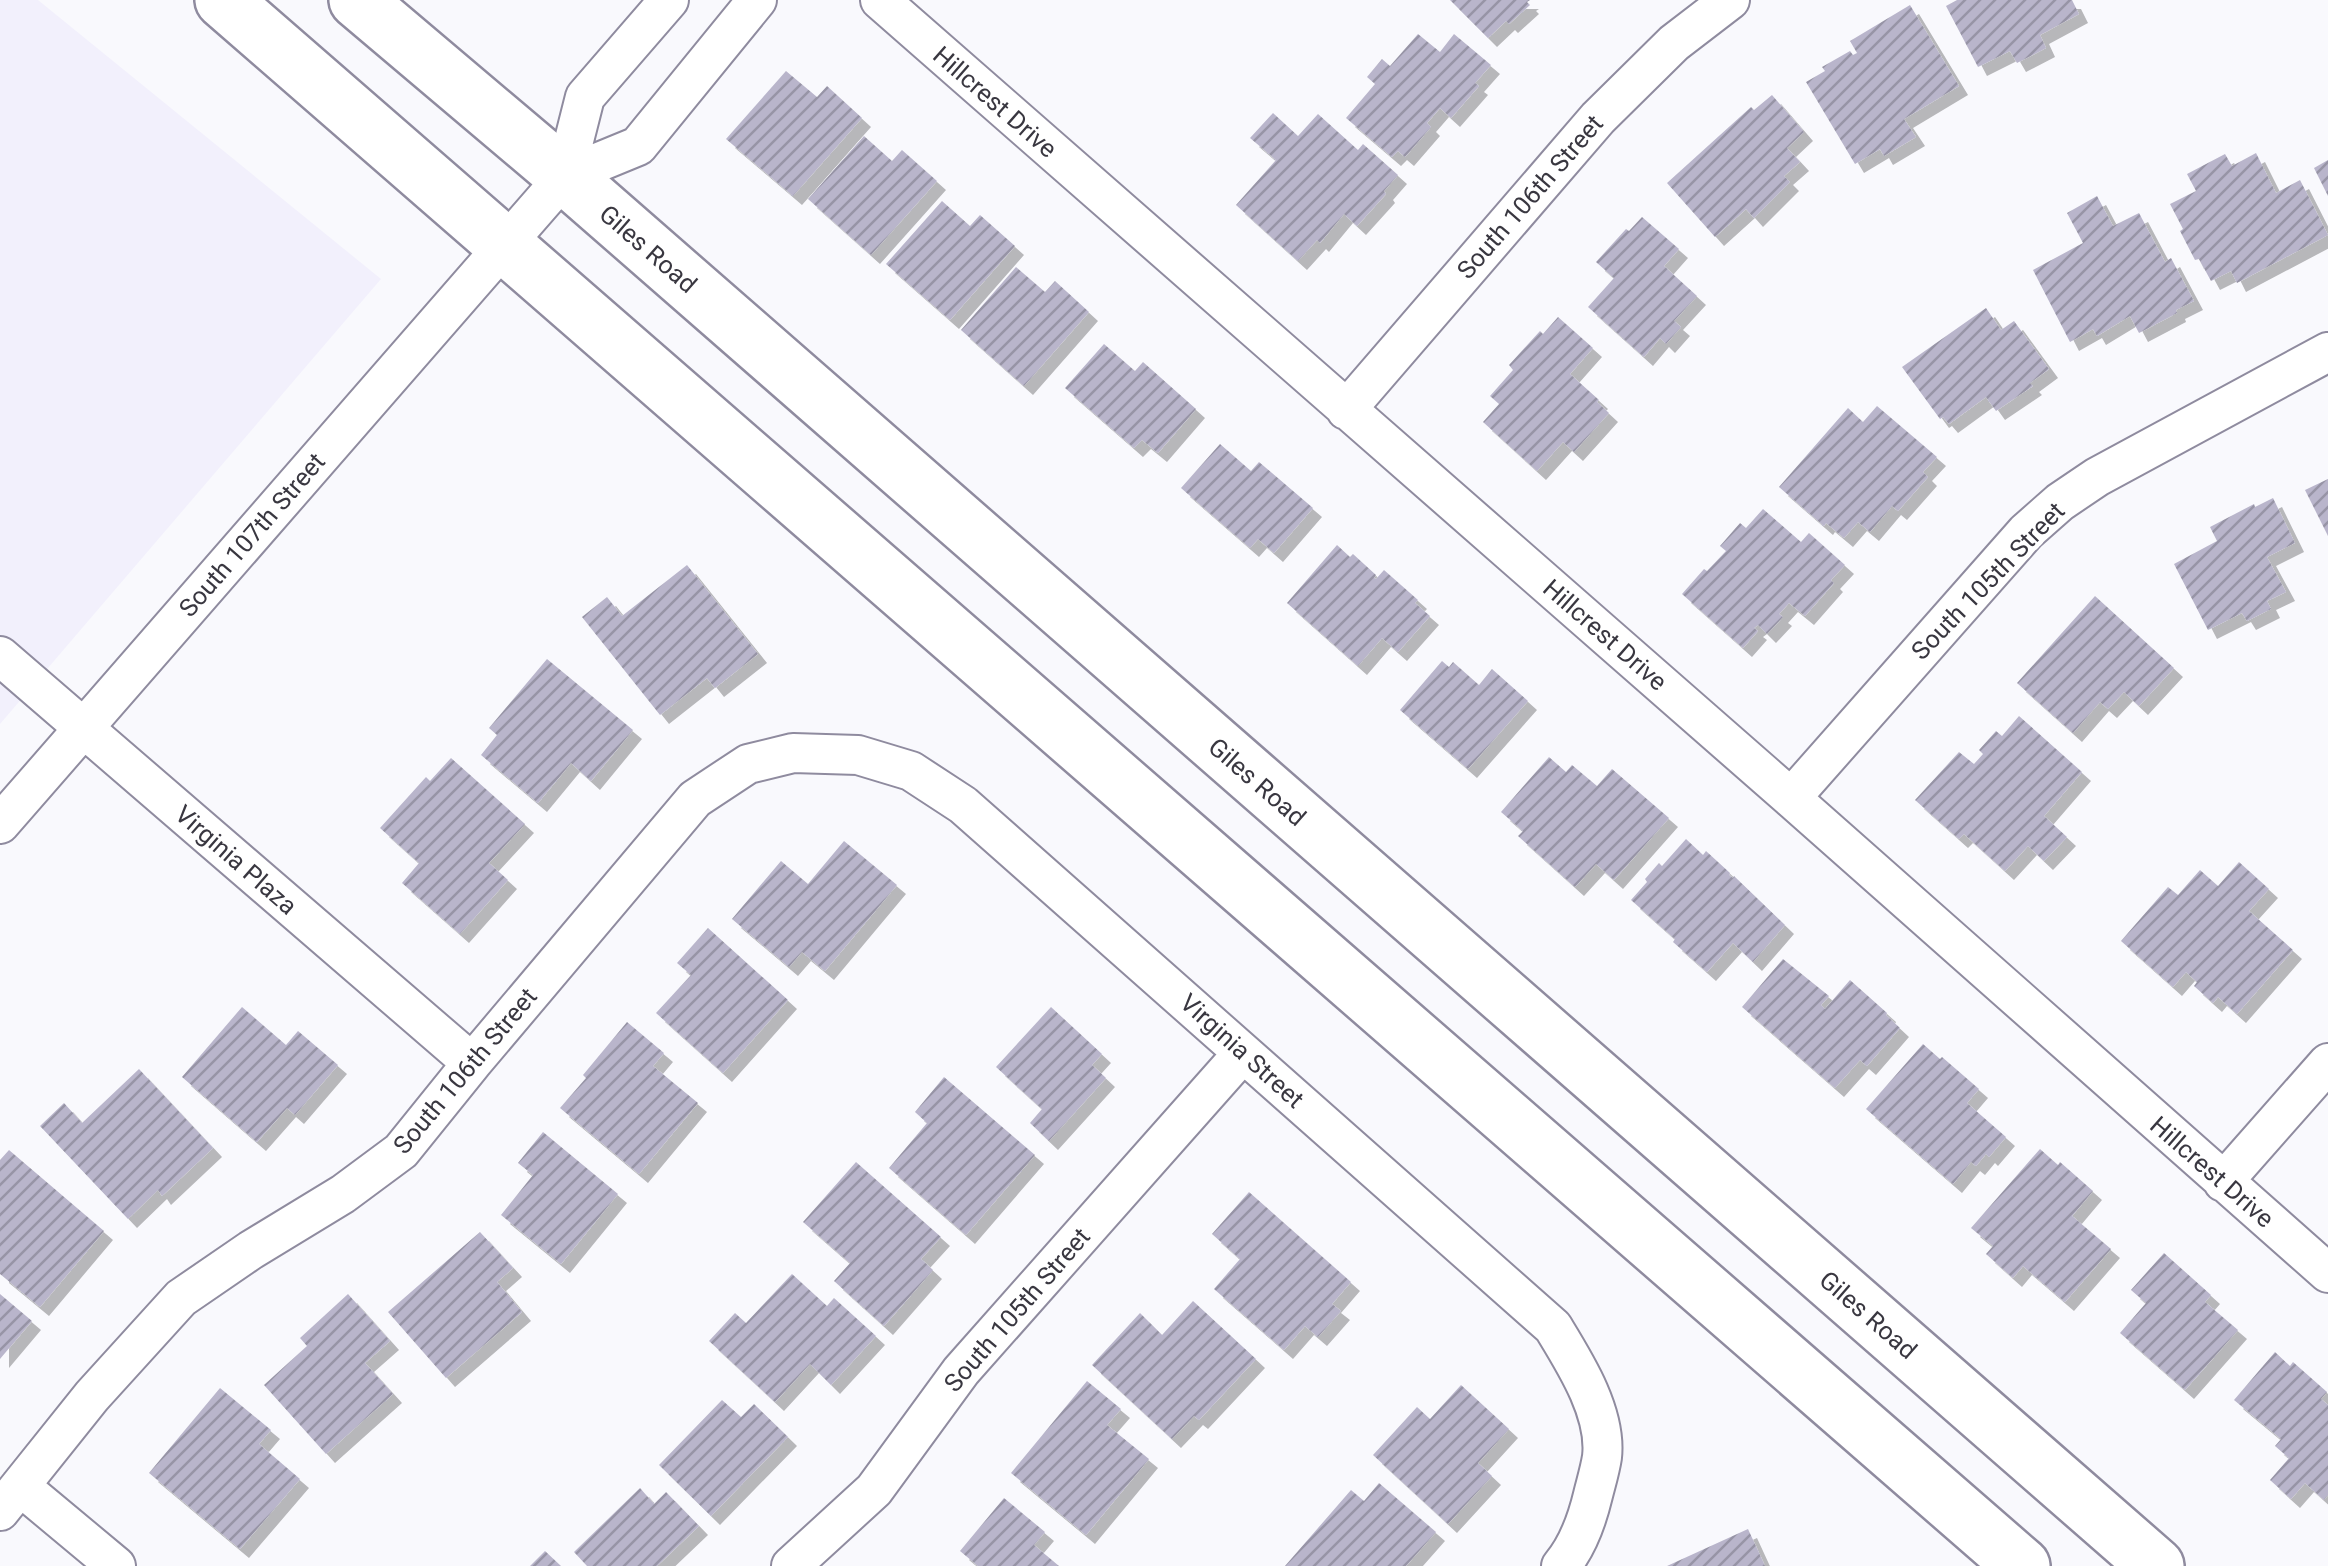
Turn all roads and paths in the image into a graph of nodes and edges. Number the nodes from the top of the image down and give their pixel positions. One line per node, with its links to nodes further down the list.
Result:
1 (223, 0): 8 (main road)
2 (357, 0): 7 (main road, Giles Road)
3 (669, 0): 7 (street)
4 (757, 0): 7 (street)
5 (880, 0): 10 (street, Hillcrest Drive)
6 (1730, 0): 10 (street, South 106th Street)
7 (565, 176): 8 (street, South 107th Street); 26 (main road, Giles Road)
8 (504, 246): 12 (street, South 107th Street); 25 (main road)
9 (2328, 352): 14 (street, South 105th Street)
10 (1346, 410): 14 (street, Hillcrest Drive)
11 (0, 656): 12 (street, Virginia Plaza)
12 (84, 728): 15 (street, South 107th Street); 17 (street, Virginia Plaza)
13 (793, 752): 16 (street, Virginia Street); 17 (street, South 106th Street)
14 (1791, 798): 19 (street, Hillcrest Drive)
15 (0, 824)
16 (1243, 1052): 23 (street, South 105th Street); 24 (street, Virginia Street)
17 (472, 1063): 21 (street, South 106th Street)
18 (2328, 1063): 19 (street)
19 (2222, 1182): 20 (street, Hillcrest Drive)
20 (2328, 1273)
21 (10, 1498): 22 (street)
22 (116, 1566)
23 (791, 1566)
24 (1561, 1566)
25 (2022, 1566)
26 (2156, 1566)

